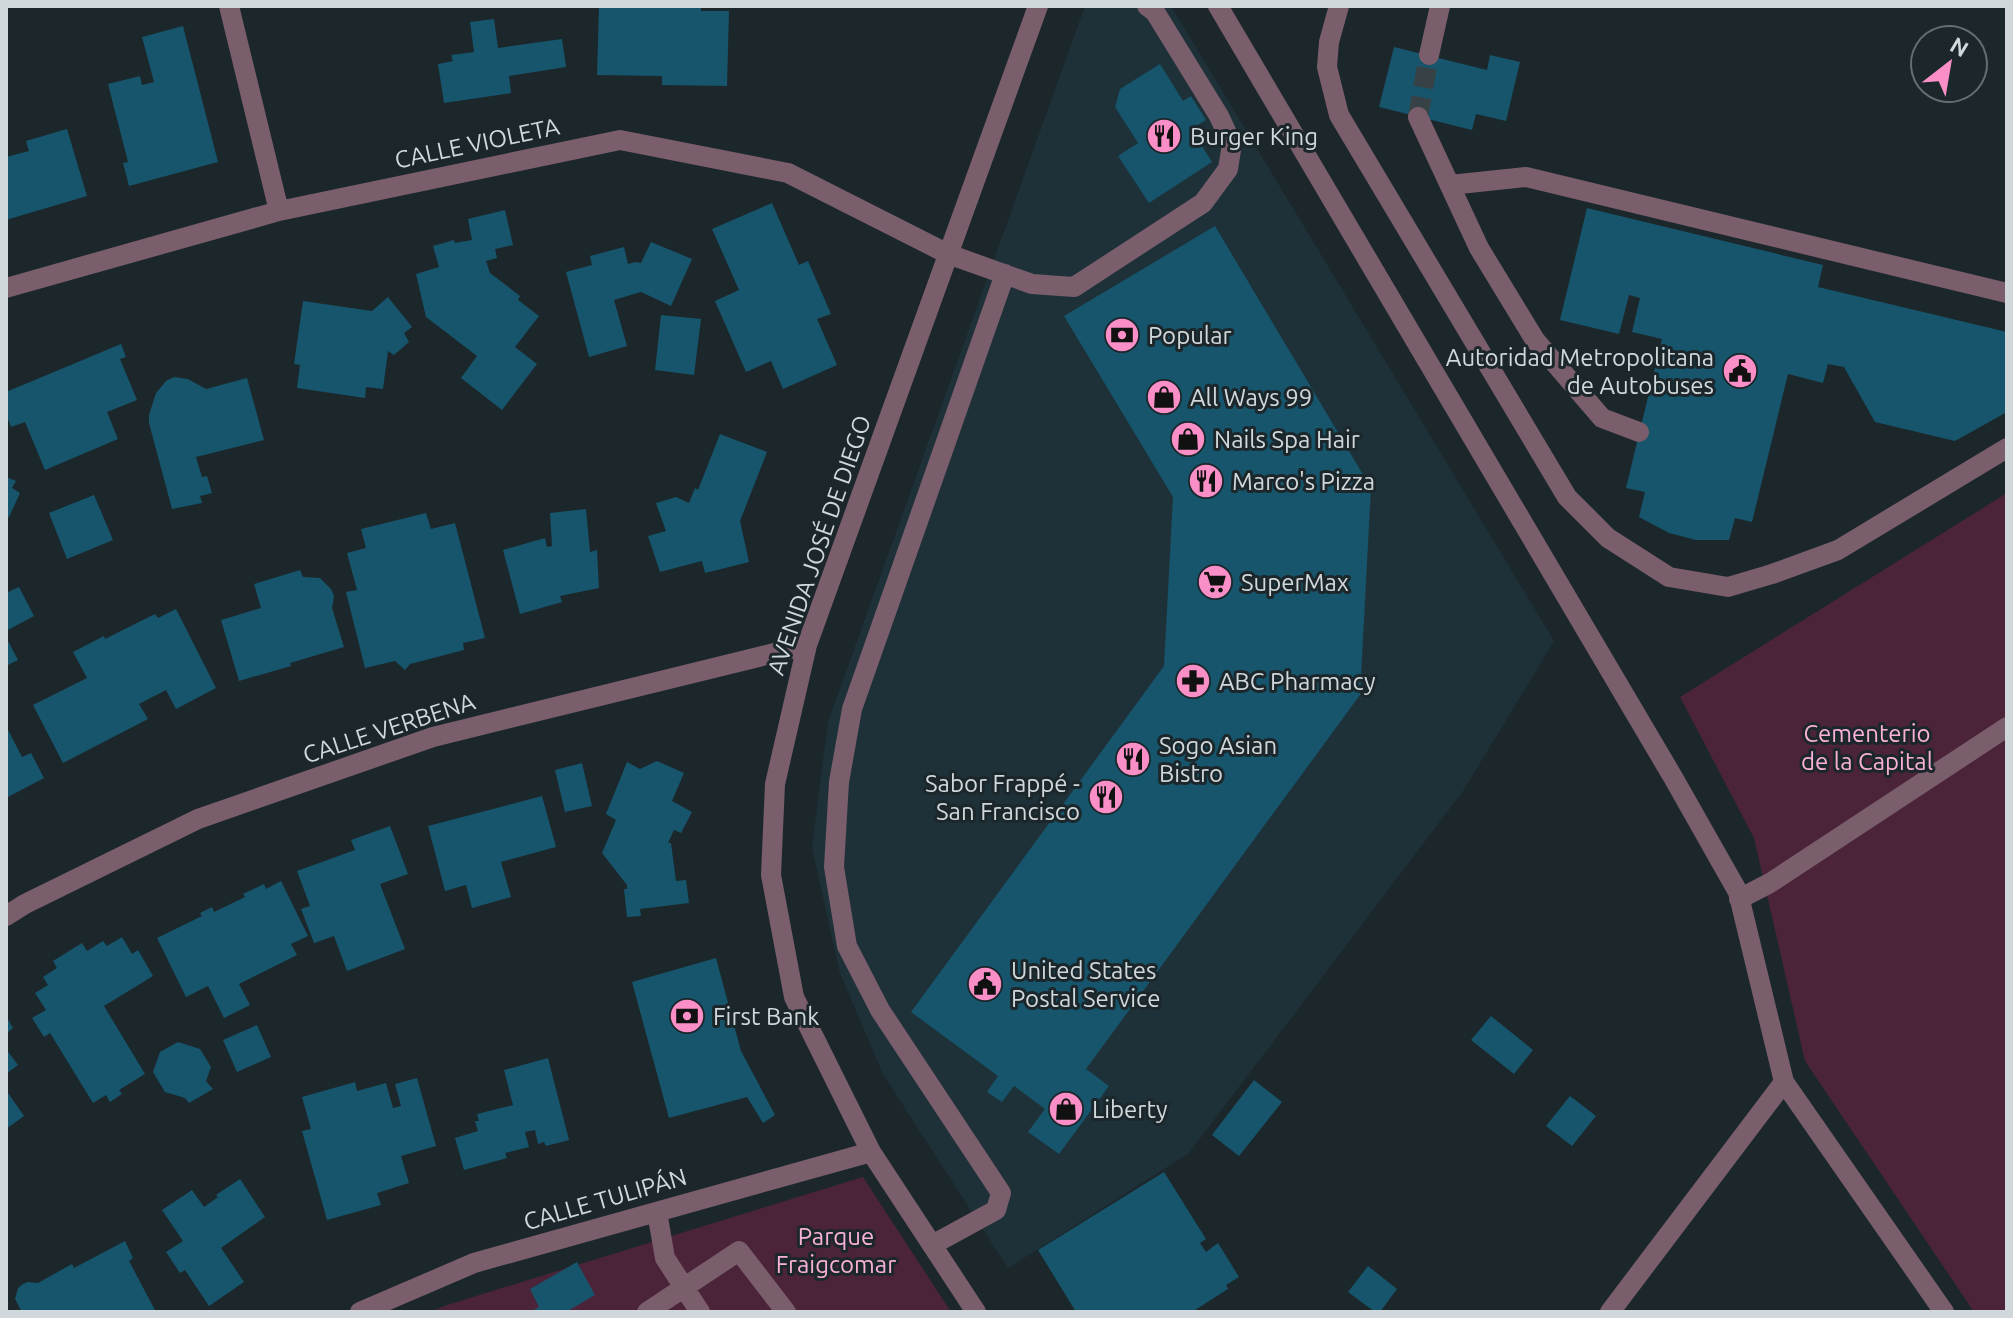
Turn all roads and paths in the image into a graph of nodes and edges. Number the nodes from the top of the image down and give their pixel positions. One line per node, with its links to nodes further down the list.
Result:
1 (229, 6): 10 (street)
2 (1038, 6): 11 (street, AVENIDA JOSÉ DE DIEGO)
3 (1147, 6): 12 (street, CALLE VIOLETA)
4 (1218, 6): 19 (street)
5 (1339, 6): 16 (street)
6 (1440, 6): 7 (street)
7 (1429, 55)
8 (1418, 117): 9 (street)
9 (1450, 185): 14 (street); 15 (street)
10 (279, 211): 11 (street, CALLE VIOLETA); 13 (street, CALLE VIOLETA)
11 (948, 254): 12 (street, CALLE VIOLETA); 17 (street, AVENIDA JOSÉ DE DIEGO)
12 (1005, 274): 24 (street)
13 (6, 288)
14 (2007, 293)
15 (1639, 432)
16 (2007, 448)
17 (807, 645): 20 (street, CALLE VERBENA); 22 (street, AVENIDA JOSÉ DE DIEGO)
18 (2007, 727): 19 (street)
19 (1739, 899): 21 (street)
20 (6, 916)
21 (1784, 1082): 31 (street); 32 (street)
22 (871, 1152): 23 (street, CALLE TULIPÁN); 24 (street, AVENIDA JOSÉ DE DIEGO)
23 (657, 1212): 25 (street); 26 (street, CALLE TULIPÁN)
24 (932, 1245): 30 (street, AVENIDA JOSÉ DE DIEGO)
25 (684, 1286): 27 (street); 28 (street); 29 (street)
26 (360, 1312)
27 (647, 1312)
28 (700, 1312)
29 (786, 1312)
30 (976, 1312)
31 (1610, 1312)
32 (1944, 1312)

